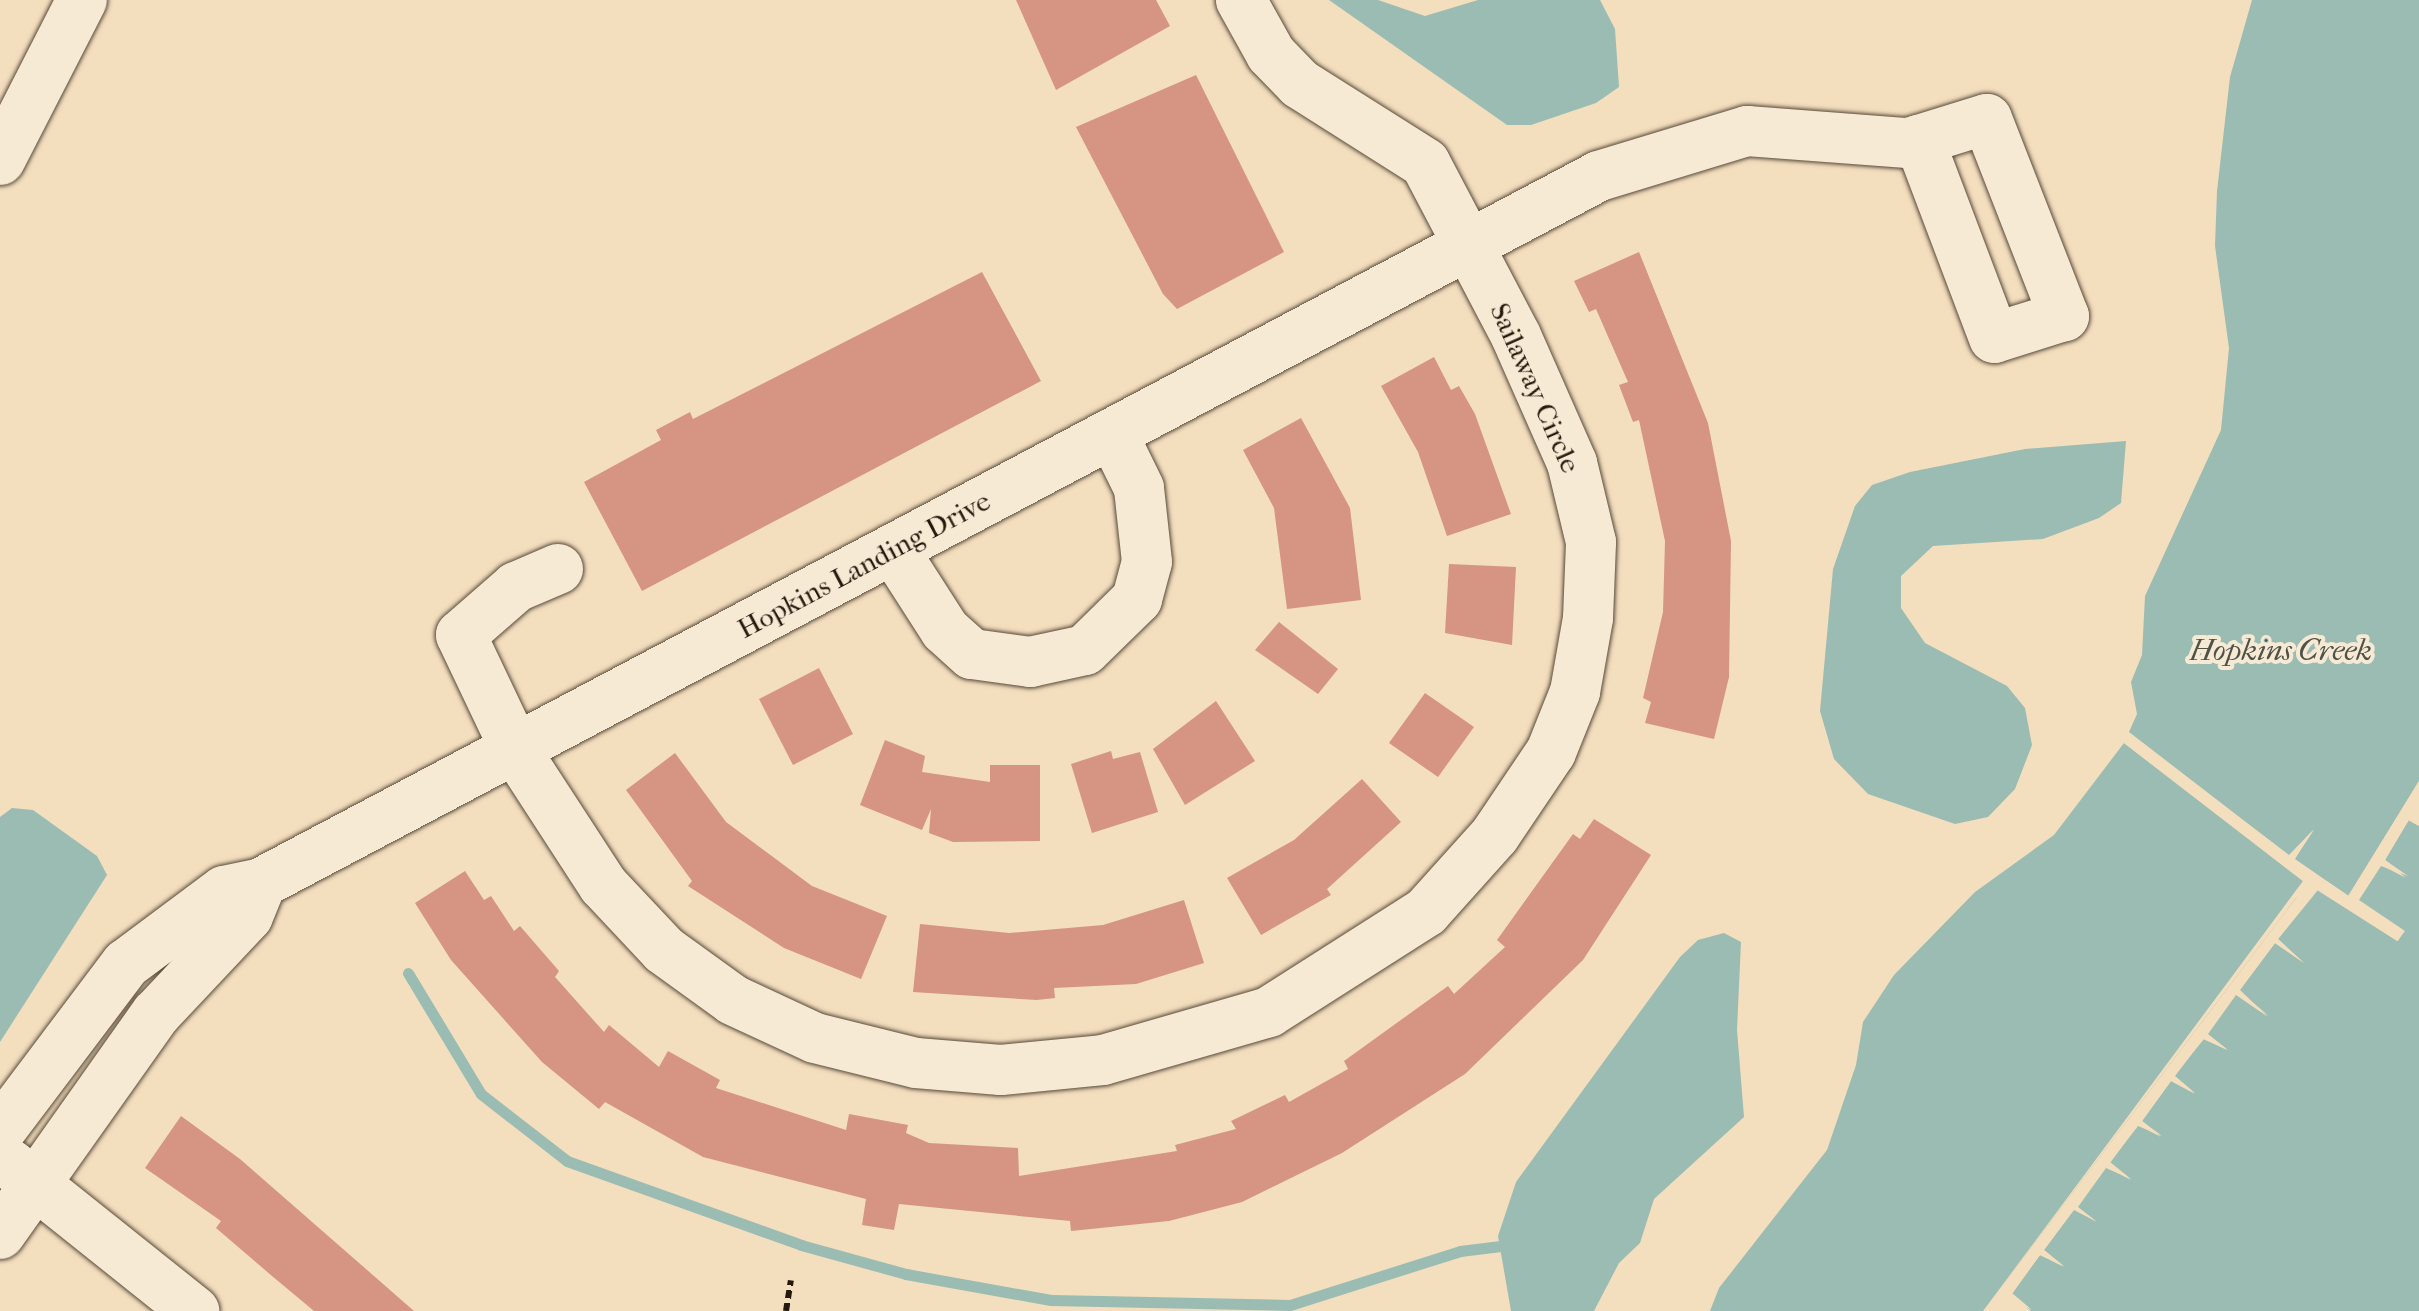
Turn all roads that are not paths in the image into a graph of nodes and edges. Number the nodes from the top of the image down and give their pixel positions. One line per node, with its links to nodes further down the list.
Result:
1 (82, 0): 4 (street)
2 (1242, 0): 5 (street, Sailaway Circle)
3 (1919, 140): 5 (street, Hopkins Landing Drive)
4 (0, 160)
5 (1466, 244): 6 (street, Hopkins Landing Drive); 9 (street, Sailaway Circle)
6 (1112, 433): 7 (street, Hopkins Landing Drive); 7 (street)
7 (893, 548): 9 (street, Hopkins Landing Drive)
8 (558, 569): 9 (street, Sailaway Circle)
9 (516, 751): 10 (street, Hopkins Landing Drive)
10 (261, 883): 11 (street, Hopkins Landing Drive); 12 (street)
11 (0, 1131)
12 (19, 1170): 13 (street); 14 (street)
13 (0, 1234)
14 (194, 1311)

